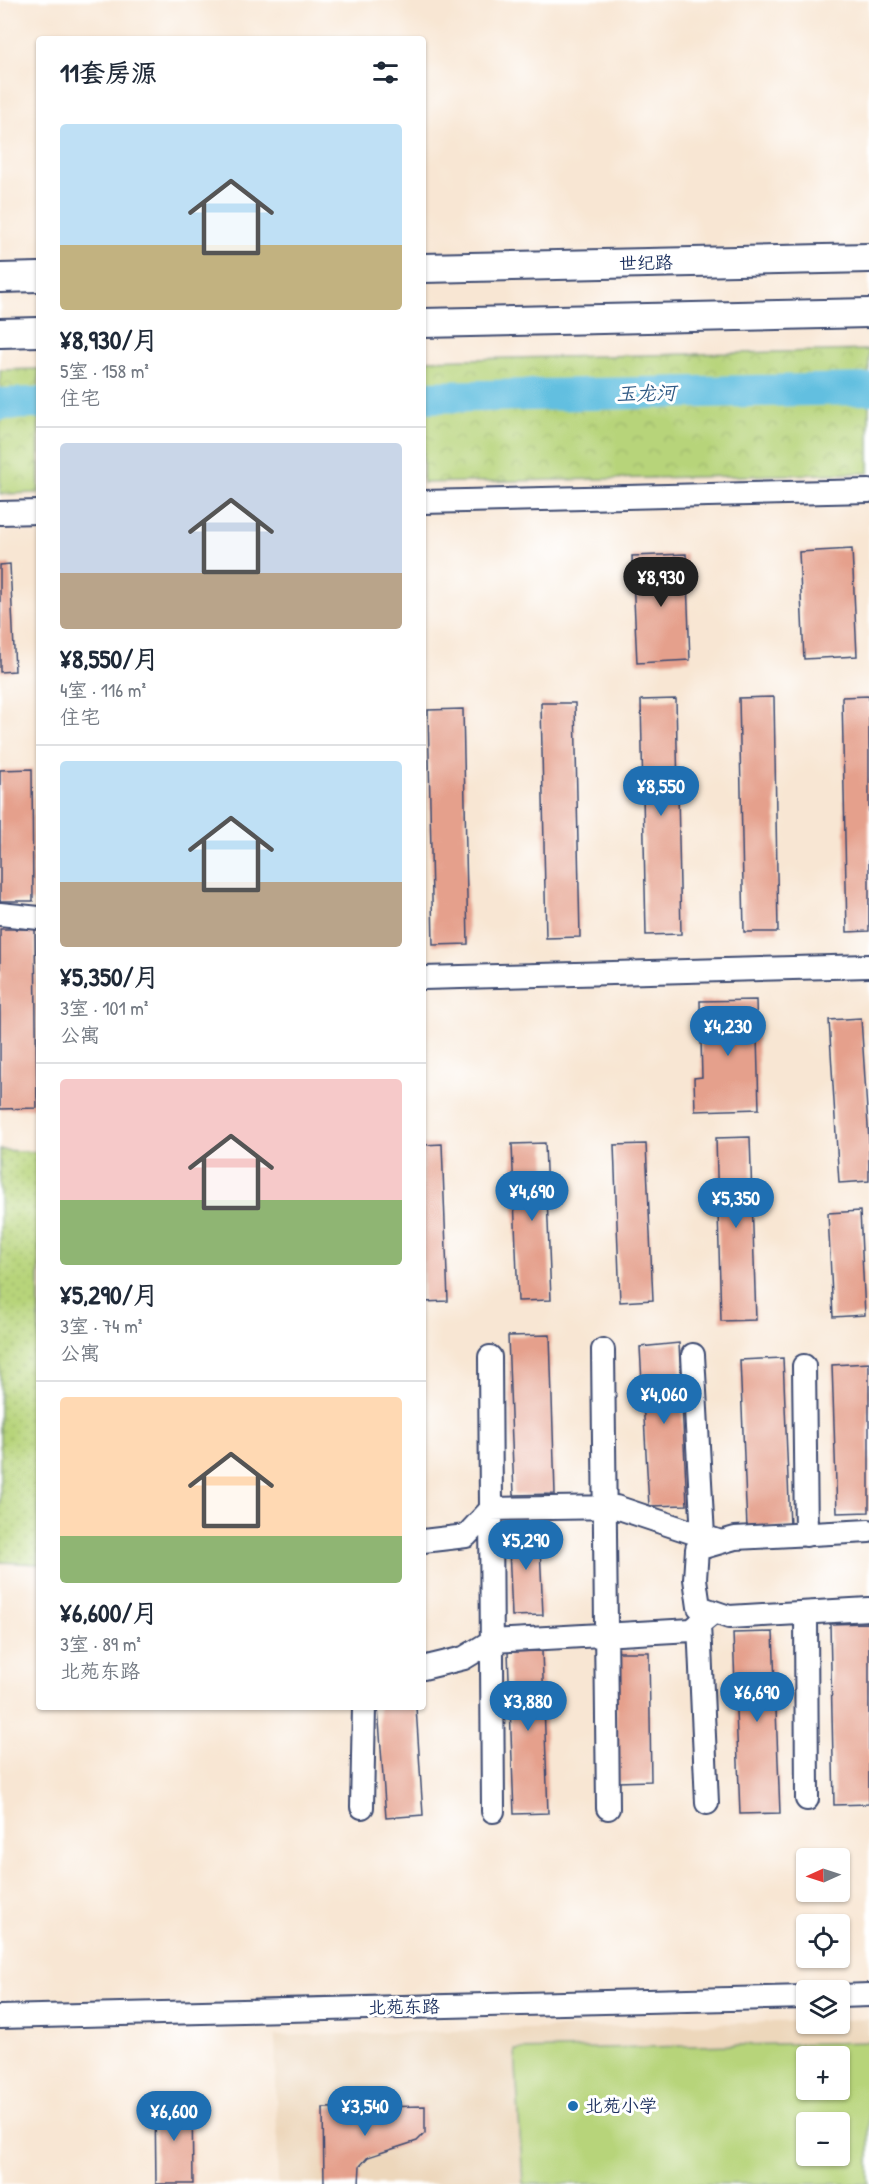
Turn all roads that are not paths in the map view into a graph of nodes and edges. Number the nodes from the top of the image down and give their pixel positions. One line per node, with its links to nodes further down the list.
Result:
1 (869, 258): 2 (main road, 世纪路)
2 (426, 268)
3 (0, 278): 4 (main road)
4 (36, 278)
5 (869, 313): 6 (main road)
6 (426, 323)
7 (36, 332): 8 (main road)
8 (0, 333)
9 (869, 491): 10 (street)
10 (426, 502)
11 (36, 512): 12 (street)
12 (0, 513)
13 (0, 914): 14 (street)
14 (36, 918)
15 (869, 966): 16 (street)
16 (426, 978)
17 (603, 1350): 21 (street)
18 (693, 1355): 25 (street)
19 (490, 1357): 22 (street)
20 (804, 1366): 24 (street)
21 (605, 1507): 22 (street); 25 (street); 30 (street)
22 (491, 1509): 26 (street); 31 (street)
23 (869, 1531): 24 (street)
24 (806, 1535): 25 (street)
25 (712, 1539): 29 (street)
26 (426, 1542)
27 (869, 1609): 28 (street)
28 (806, 1613): 29 (street); 34 (street)
29 (706, 1618): 30 (street); 35 (street)
30 (606, 1635): 31 (street); 37 (street)
31 (492, 1641): 32 (street); 38 (street)
32 (426, 1667)
33 (364, 1710): 36 (street)
34 (807, 1799)
35 (707, 1803)
36 (362, 1807)
37 (608, 1808)
38 (493, 1811)
39 (869, 1995): 40 (street)
40 (850, 1996)
41 (796, 1997): 42 (street, 北苑东路)
42 (0, 2017)

